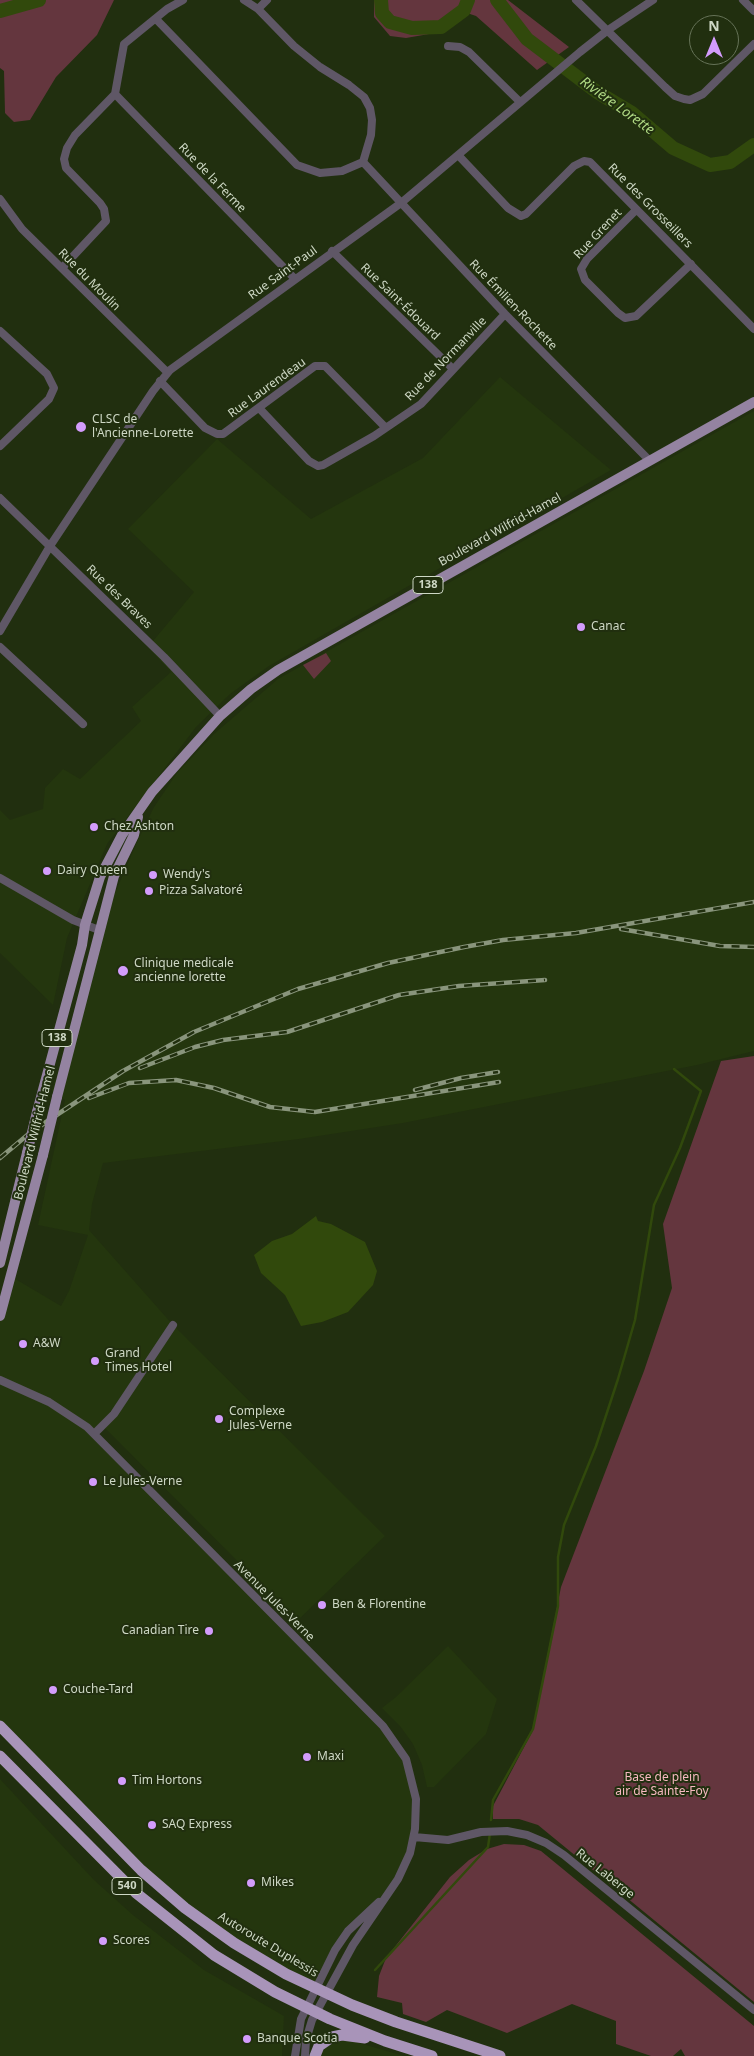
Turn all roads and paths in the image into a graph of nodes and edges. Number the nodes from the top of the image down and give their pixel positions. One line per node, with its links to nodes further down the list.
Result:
1 (184, 0): 9 (street)
2 (244, 0): 7 (street)
3 (267, 0): 7 (street)
4 (576, 0): 10 (street)
5 (653, 0): 10 (street, Rue Saint-Paul)
6 (743, 0): 8 (street)
7 (258, 9): 16 (street)
8 (754, 11)
9 (156, 19): 13 (street); 16 (street)
10 (608, 30): 11 (street); 14 (street, Rue Saint-Paul)
11 (754, 44)
12 (448, 46): 14 (street)
13 (115, 94): 22 (street); 23 (street, Rue de la Ferme)
14 (520, 102): 15 (street, Rue Saint-Paul)
15 (459, 156): 18 (street, Rue Saint-Paul); 19 (street, Rue des Grosseillers)
16 (363, 162): 18 (street, Rue Émilien-Rochette)
17 (0, 199): 22 (street, Rue du Moulin)
18 (401, 202): 20 (street, Rue Saint-Paul); 24 (street, Rue Émilien-Rochette)
19 (636, 210): 21 (street, Rue des Grosseillers); 21 (street, Rue Grenet)
20 (332, 251): 23 (street, Rue Saint-Paul); 27 (street, Rue Saint-Édouard)
21 (691, 264): 25 (street, Rue des Grosseillers)
22 (62, 268): 28 (street, Rue du Moulin)
23 (294, 278): 28 (street, Rue Saint-Paul)
24 (505, 314): 27 (street, Rue de Normanville); 34 (street, Rue Émilien-Rochette)
25 (754, 329)
26 (0, 331): 33 (street)
27 (453, 369): 32 (street, Rue de Normanville)
28 (167, 372): 29 (street, Rue Saint-Paul)
29 (160, 381): 31 (street, Rue Laurendeau); 36 (street, Rue Saint-Paul)
30 (754, 402): 34 (main road, Boulevard Wilfrid-Hamel / 138)
31 (259, 408): 32 (street, Rue de Normanville); 32 (street, Rue Laurendeau)
32 (385, 428)
33 (0, 446)
34 (648, 460): 39 (main road, Boulevard Wilfrid-Hamel / 138)
35 (0, 498): 36 (street, Rue des Braves)
36 (50, 546): 37 (street, Rue Saint-Paul); 39 (street, Rue des Braves)
37 (0, 631)
38 (0, 647): 40 (street)
39 (220, 716): 41 (main road, Boulevard Wilfrid-Hamel / 138)
40 (84, 724)
41 (139, 813): 43 (main road, Boulevard Wilfrid-Hamel / 138); 44 (main road, Boulevard Wilfrid-Hamel)
42 (0, 878): 43 (street)
43 (85, 925): 44 (street); 45 (main road, Boulevard Wilfrid-Hamel / 138, bridge)
44 (99, 930): 46 (main road, Boulevard Wilfrid-Hamel, bridge)
45 (0, 1263)
46 (0, 1316)
47 (174, 1325): 49 (street)
48 (0, 1380): 49 (street, Avenue Jules-Verne)
49 (94, 1434): 52 (street, Avenue Jules-Verne)
50 (0, 1726): 54 (highway, Autoroute Duplessis / 540)
51 (0, 1756): 56 (highway, 540)
52 (414, 1837): 53 (street, Avenue Jules-Verne); 57 (street, Rue Laberge)
53 (384, 1898): 54 (street, Avenue Jules-Verne); 55 (street, Avenue Jules-Verne)
54 (315, 1988): 55 (highway, Autoroute Duplessis / 540); 56 (street, Avenue Jules-Verne)
55 (327, 1994): 56 (street, Avenue Jules-Verne); 63 (highway, Autoroute Duplessis / 540)
56 (311, 2010): 58 (highway, 540); 59 (street, Avenue Jules-Verne); 60 (street, Avenue Jules-Verne)
57 (754, 2010)
58 (385, 2041): 61 (highway); 62 (highway, 540)
59 (295, 2056)
60 (305, 2056)
61 (315, 2056)
62 (432, 2056)
63 (500, 2056)

